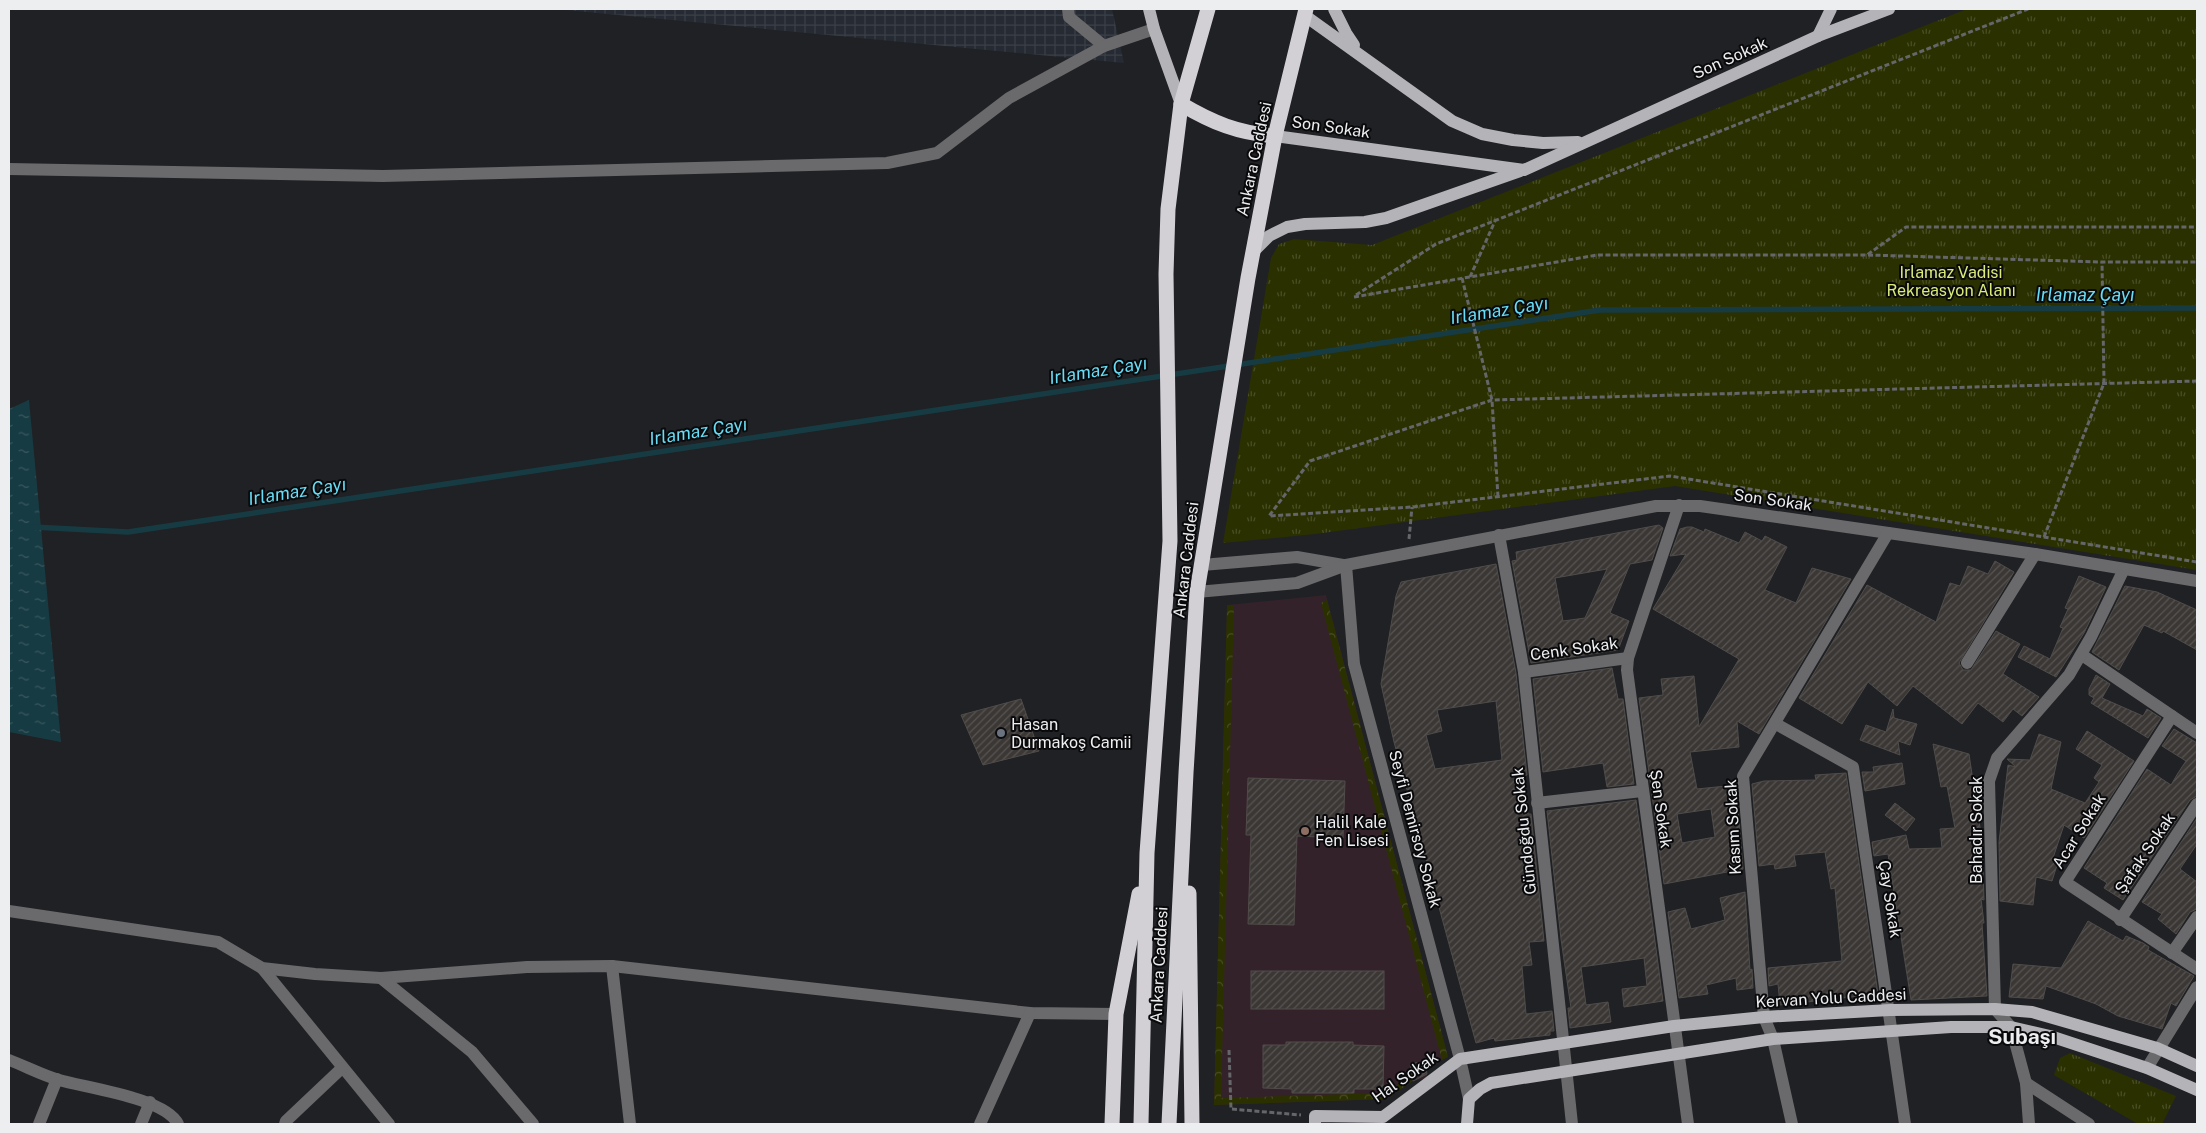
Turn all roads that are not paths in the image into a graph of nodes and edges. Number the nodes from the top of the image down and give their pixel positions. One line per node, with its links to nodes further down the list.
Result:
1 (1068, 9): 10 (street)
2 (1149, 9): 8 (main road)
3 (1208, 9): 12 (highway, Ankara Caddesi)
4 (1334, 9): 11 (main road, Son Sokak)
5 (1831, 9): 9 (main road)
6 (1889, 9): 9 (main road, Son Sokak)
7 (1303, 11): 11 (main road, Son Sokak); 13 (highway, Ankara Caddesi)
8 (1154, 29): 10 (street); 12 (main road)
9 (1818, 36): 14 (main road, Son Sokak)
10 (1104, 46): 15 (street)
11 (1360, 53): 14 (main road, Son Sokak)
12 (1181, 104): 13 (highway); 38 (highway, Ankara Caddesi)
13 (1275, 136): 16 (main road, Son Sokak); 17 (highway, Ankara Caddesi)
14 (1586, 141): 16 (main road, Son Sokak)
15 (9, 169)
16 (1524, 170): 17 (main road)
17 (1253, 252): 22 (highway, Ankara Caddesi)
18 (1679, 505): 19 (street, Son Sokak); 20 (street, Son Sokak); 28 (street, Şen Sokak)
19 (1888, 533): 21 (street, Son Sokak); 32 (street, Kasım Sokak)
20 (1499, 535): 23 (street, Son Sokak); 30 (street, Gündoğdu Sokak)
21 (2035, 554): 24 (street, Son Sokak); 29 (street)
22 (1202, 565): 23 (street); 26 (highway, Ankara Caddesi)
23 (1346, 565): 26 (street); 60 (street, Seyfi Demirsoy Sokak)
24 (2124, 569): 25 (street, Son Sokak); 27 (street, Bahadır Sokak)
25 (2197, 581)
26 (1198, 592): 34 (highway, Ankara Caddesi)
27 (2082, 655): 31 (street); 48 (street, Bahadır Sokak)
28 (1628, 658): 30 (street, Cenk Sokak); 35 (street, Şen Sokak)
29 (1967, 664)
30 (1524, 672): 36 (street, Gündoğdu Sokak)
31 (2172, 716): 33 (street); 41 (street, Acar Sokak)
32 (1776, 724): 49 (street, Çay Sokak); 52 (street, Kasım Sokak)
33 (2197, 733)
34 (1186, 773): 83 (highway, Ankara Caddesi); 84 (highway)
35 (1642, 791): 36 (street); 53 (street, Şen Sokak)
36 (1537, 804): 57 (street, Gündoğdu Sokak)
37 (2197, 804): 41 (street, Şafak Sokak)
38 (1147, 853): 51 (highway); 82 (highway, Ankara Caddesi)
39 (9, 911): 44 (street)
40 (2197, 917): 42 (street)
41 (2120, 920): 42 (street, Acar Sokak)
42 (2172, 953): 45 (street, Acar Sokak)
43 (612, 966): 46 (street); 50 (street); 79 (street)
44 (262, 968): 46 (street); 63 (street)
45 (2197, 969)
46 (381, 978): 78 (street)
47 (2197, 987): 58 (street)
48 (1995, 1009): 49 (main road, Kervan Yolu Caddesi); 54 (street); 58 (main road, Kervan Yolu Caddesi)
49 (1890, 1010): 52 (main road, Kervan Yolu Caddesi); 55 (street, Çay Sokak)
50 (1030, 1013): 51 (street); 80 (street)
51 (1116, 1014): 81 (highway)
52 (1764, 1017): 53 (main road, Kervan Yolu Caddesi); 56 (street, Kasım Sokak)
53 (1674, 1026): 57 (main road, Kervan Yolu Caddesi); 59 (street, Şen Sokak)
54 (2011, 1028): 55 (main road); 64 (main road); 67 (street)
55 (1892, 1032): 56 (main road); 88 (street, Çay Sokak)
56 (1773, 1039): 59 (main road); 87 (street, Kasım Sokak)
57 (1562, 1042): 60 (main road, Kervan Yolu Caddesi); 65 (street, Gündoğdu Sokak)
58 (2157, 1048): 62 (main road, Kervan Yolu Caddesi); 64 (street)
59 (1679, 1055): 65 (main road); 86 (street, Şen Sokak)
60 (1460, 1059): 69 (street, Seyfi Demirsoy Sokak); 71 (main road, Hal Sokak)
61 (9, 1060): 66 (street)
62 (2197, 1066)
63 (342, 1068): 76 (street); 77 (street)
64 (2147, 1068): 68 (main road)
65 (1566, 1070): 69 (main road); 85 (street, Gündoğdu Sokak)
66 (57, 1079): 70 (street); 73 (street)
67 (2026, 1083): 89 (street); 90 (street)
68 (2197, 1090)
69 (1469, 1099): 72 (main road)
70 (150, 1102): 74 (street); 75 (street)
71 (1315, 1120)
72 (1468, 1122)
73 (39, 1124)
74 (141, 1124)
75 (178, 1124)
76 (285, 1124)
77 (389, 1124)
78 (532, 1124)
79 (630, 1124)
80 (980, 1124)
81 (1112, 1124)
82 (1141, 1124)
83 (1169, 1124)
84 (1192, 1124)
85 (1572, 1124)
86 (1688, 1124)
87 (1792, 1124)
88 (1905, 1124)
89 (2029, 1124)
90 (2089, 1124)

